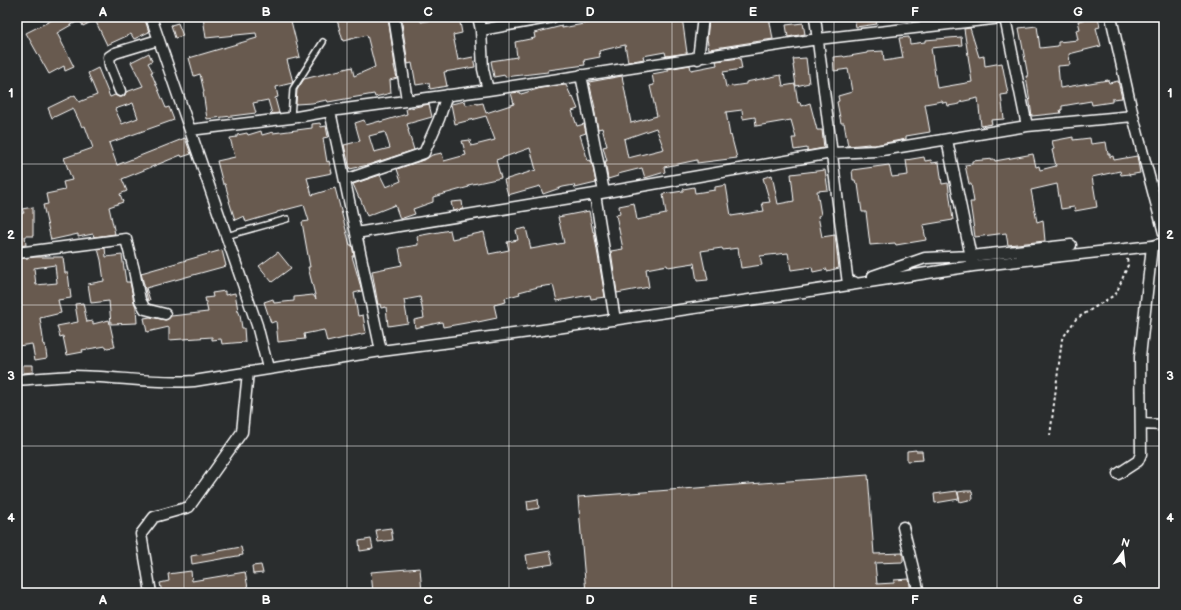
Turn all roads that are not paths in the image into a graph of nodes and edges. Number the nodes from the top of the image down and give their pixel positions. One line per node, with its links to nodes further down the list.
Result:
1 (151, 17): 11 (street)
2 (394, 17): 18 (street)
3 (478, 17): 9 (street)
4 (553, 17): 9 (street)
5 (703, 17): 13 (street)
6 (815, 17): 10 (street)
7 (1007, 17): 10 (street); 22 (street)
8 (1111, 17): 20 (street)
9 (481, 30): 15 (street)
10 (818, 39): 13 (street); 25 (street)
11 (158, 40): 16 (street); 23 (street)
12 (323, 42): 21 (lane)
13 (698, 59): 14 (street)
14 (581, 75): 15 (street); 27 (street)
15 (488, 90): 17 (street)
16 (120, 91)
17 (447, 95): 18 (street); 26 (street)
18 (408, 100): 19 (street)
19 (330, 111): 21 (street); 26 (street)
20 (1133, 116): 22 (street); 30 (street)
21 (291, 118): 23 (street)
22 (1027, 126): 24 (street)
23 (190, 130): 31 (street)
24 (947, 140): 25 (street); 36 (street)
25 (832, 153): 27 (street); 37 (street)
26 (344, 180): 29 (street)
27 (600, 193): 29 (street); 39 (street)
28 (287, 219): 31 (lane)
29 (356, 232): 40 (street)
30 (1164, 232)
31 (226, 236): 41 (street)
32 (1164, 243): 34 (street)
33 (1071, 245): 36 (street)
34 (1152, 246): 36 (street); 44 (street)
35 (17, 253): 38 (street)
36 (972, 261): 37 (street); 37 (street)
37 (848, 284): 39 (street)
38 (165, 314)
39 (614, 320): 40 (street)
40 (381, 351): 41 (street)
41 (268, 368): 42 (street)
42 (248, 372): 43 (street); 48 (street)
43 (17, 378)
44 (1141, 424): 45 (street); 46 (street)
45 (1164, 425)
46 (1118, 474)
47 (903, 527): 49 (street)
48 (151, 593)
49 (919, 593)

